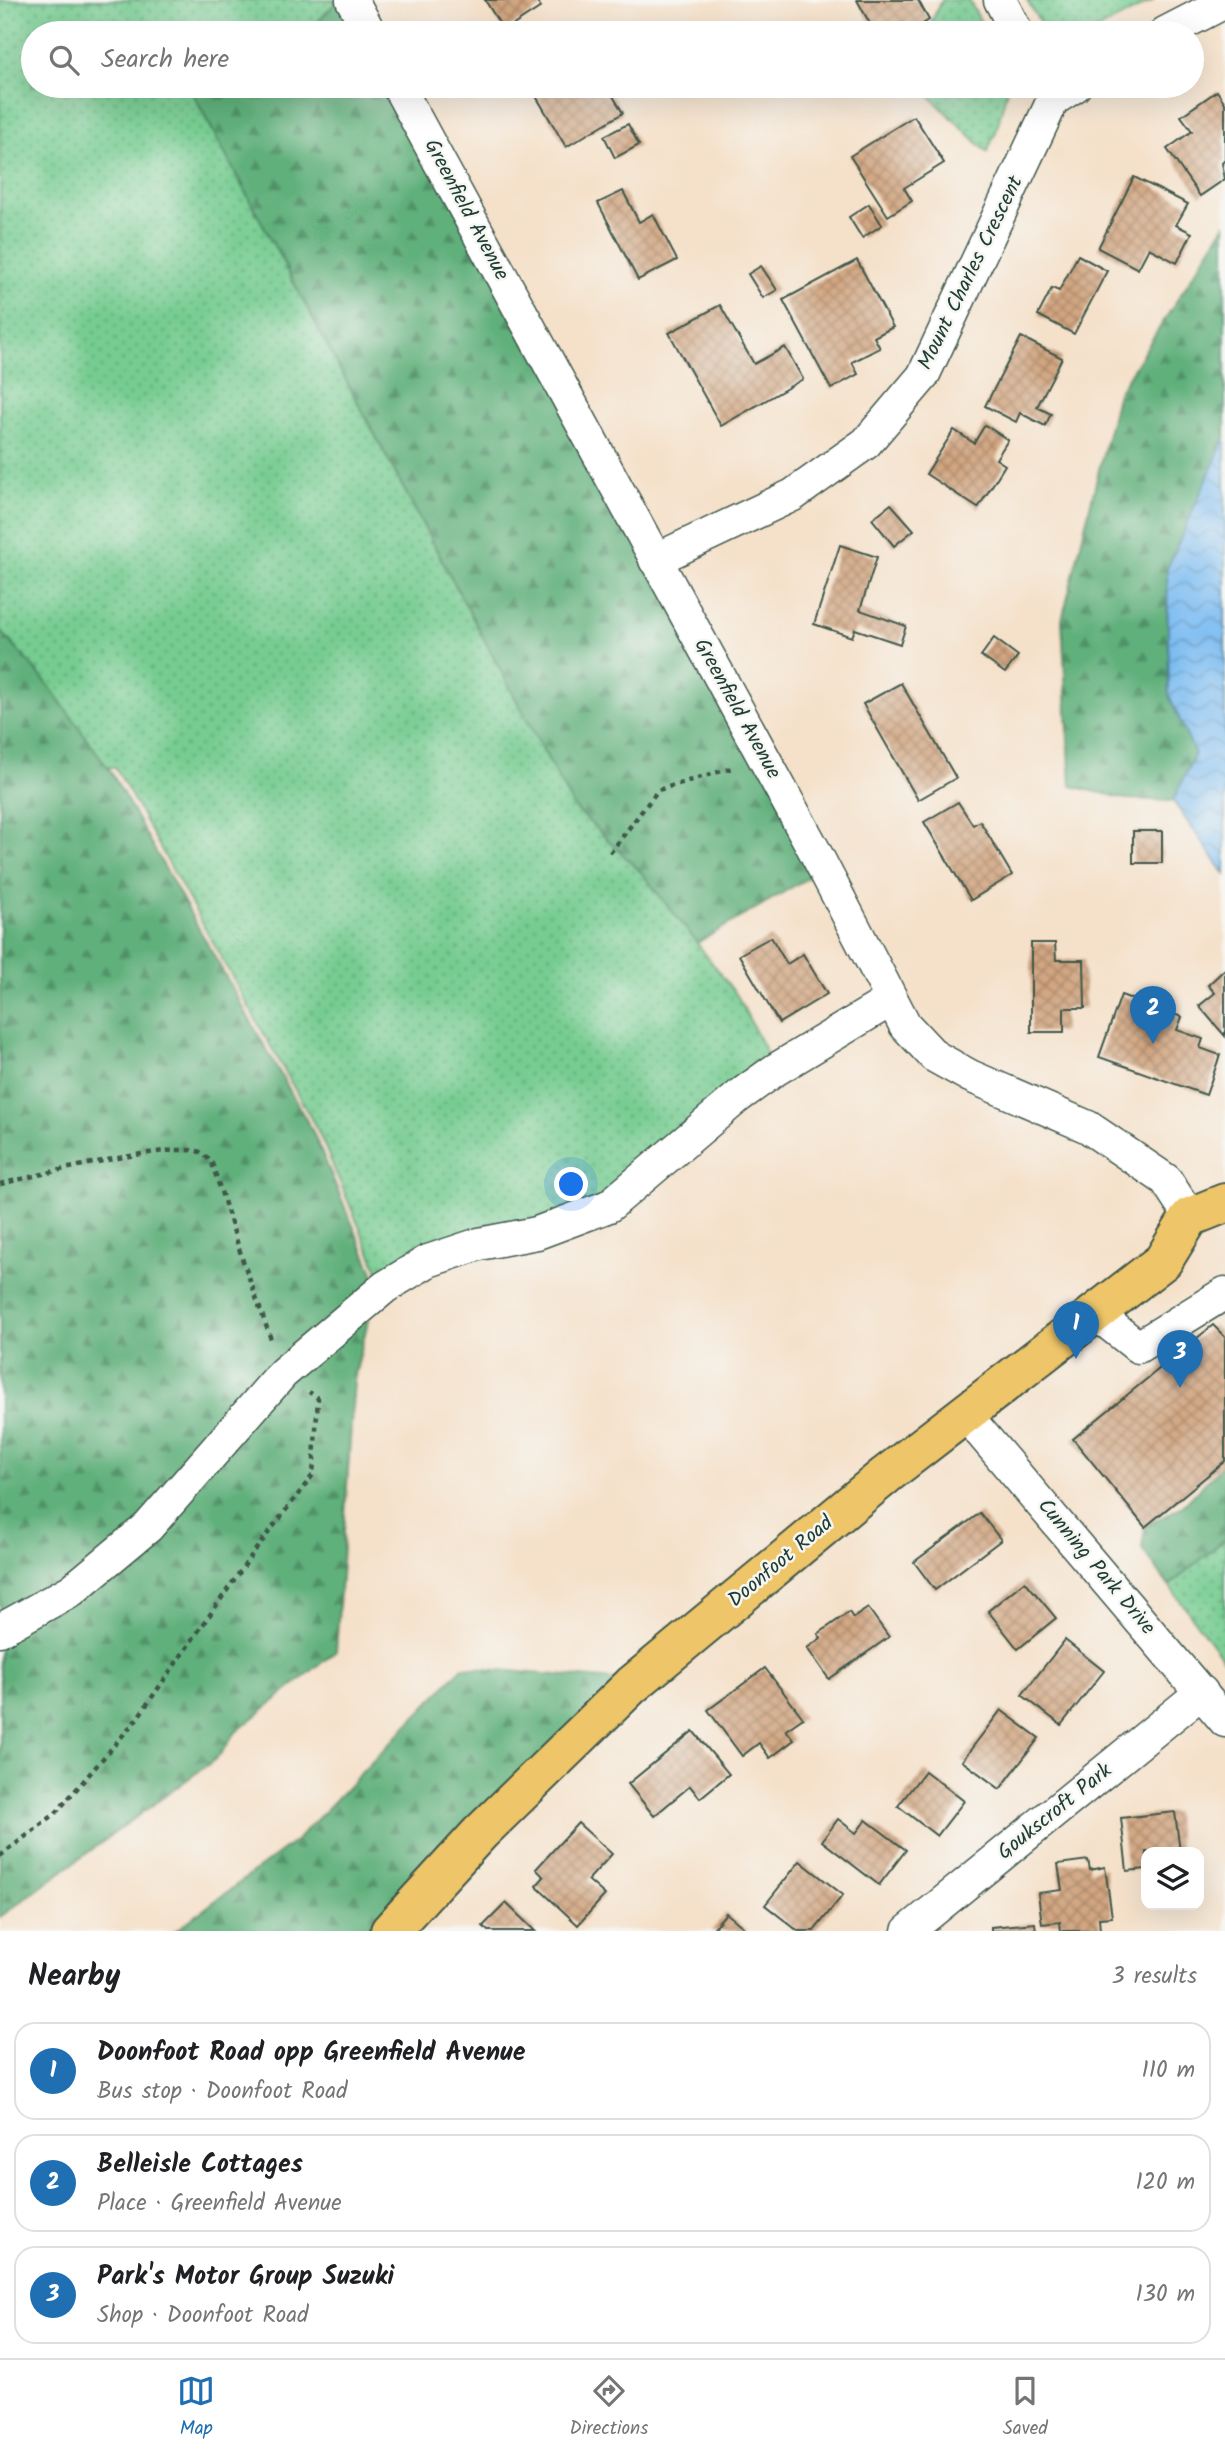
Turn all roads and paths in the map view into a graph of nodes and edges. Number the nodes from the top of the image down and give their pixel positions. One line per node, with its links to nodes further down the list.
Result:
1 (352, 0): 4 (street)
2 (1000, 0): 5 (street)
3 (1225, 2): 6 (street)
4 (363, 21)
5 (1011, 21)
6 (1188, 21)
7 (405, 98): 9 (street, Greenfield Avenue)
8 (1055, 98): 9 (street, Mount Charles Crescent)
9 (655, 560): 10 (street, Greenfield Avenue)
10 (767, 764): 11 (path); 12 (street, Greenfield Avenue)
11 (610, 853)
12 (891, 1000): 14 (street, Greenfield Avenue); 18 (street)
13 (1225, 1203): 14 (main road)
14 (1190, 1217): 16 (main road, Doonfoot Road)
15 (1225, 1293): 16 (street)
16 (1095, 1313): 17 (main road, Doonfoot Road)
17 (965, 1414): 19 (street, Cunning Park Drive); 21 (main road, Doonfoot Road)
18 (0, 1630)
19 (1202, 1692): 20 (street, Cunning Park Drive); 22 (street, Goukscroft Park)
20 (1225, 1721)
21 (390, 1931)
22 (908, 1931)

